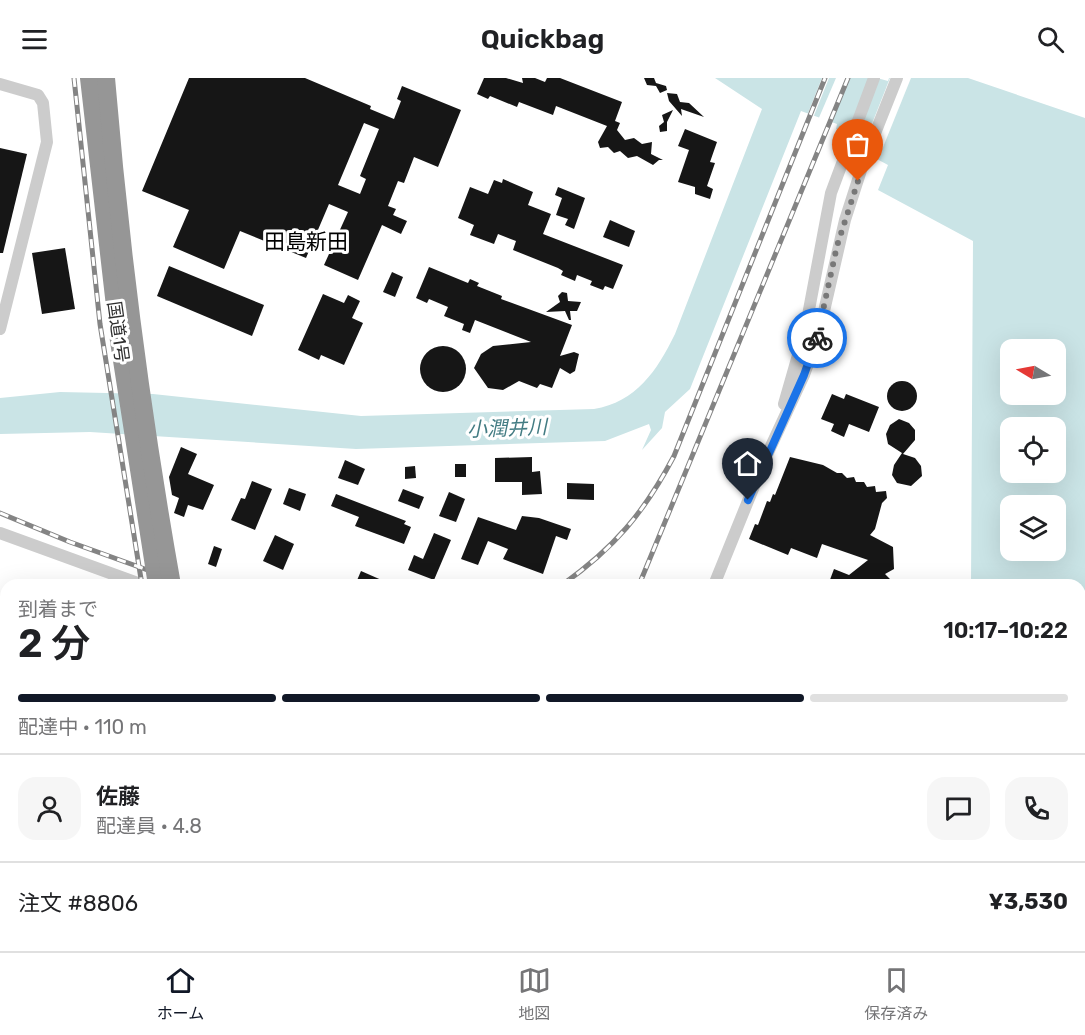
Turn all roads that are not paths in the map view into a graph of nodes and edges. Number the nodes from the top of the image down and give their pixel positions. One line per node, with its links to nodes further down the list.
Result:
1 (89, 78): 10 (highway, 国道1号, bridge)
2 (106, 78): 11 (highway, 国道1号, bridge)
3 (874, 78): 7 (street)
4 (897, 78): 7 (street)
5 (0, 84): 6 (street)
6 (0, 329)
7 (765, 459): 12 (street)
8 (0, 533): 9 (street)
9 (119, 579)
10 (156, 579)
11 (171, 579)
12 (718, 579)

